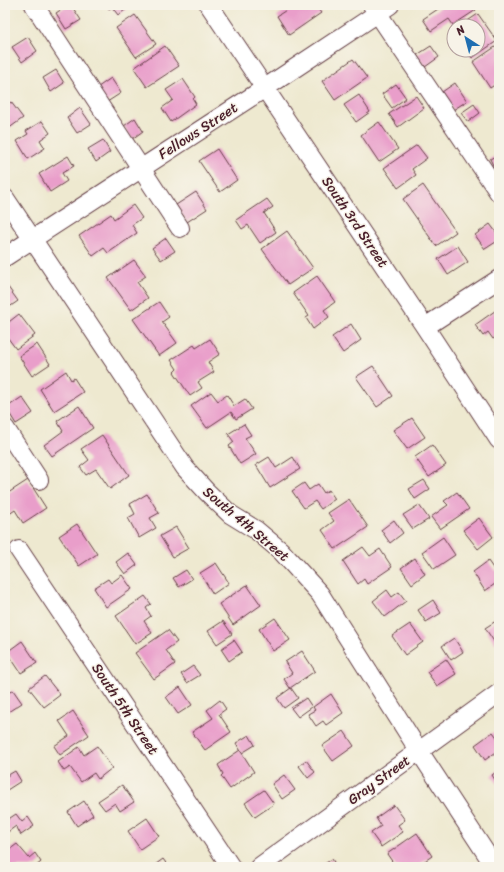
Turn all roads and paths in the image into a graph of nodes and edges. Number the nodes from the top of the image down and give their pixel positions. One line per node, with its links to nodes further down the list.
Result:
1 (34, 5): 5 (street)
2 (209, 5): 4 (street, South 3rd Street)
3 (380, 8): 4 (street, Fellows Street); 6 (street)
4 (265, 88): 5 (street, Fellows Street); 12 (street, South 3rd Street)
5 (141, 168): 8 (street); 9 (street, Fellows Street)
6 (499, 193)
7 (5, 198): 9 (street, South 4th Street)
8 (180, 228)
9 (32, 239): 10 (street, Fellows Street); 18 (street, South 4th Street)
10 (5, 257)
11 (499, 279): 12 (street)
12 (425, 327): 14 (street, South 3rd Street)
13 (5, 428): 15 (street)
14 (499, 440)
15 (39, 480)
16 (19, 550): 19 (street, South 5th Street)
17 (499, 693): 18 (street, Gray Street)
18 (419, 751): 20 (street, Gray Street); 21 (street, South 4th Street)
19 (231, 867)
20 (259, 867)
21 (495, 867)

